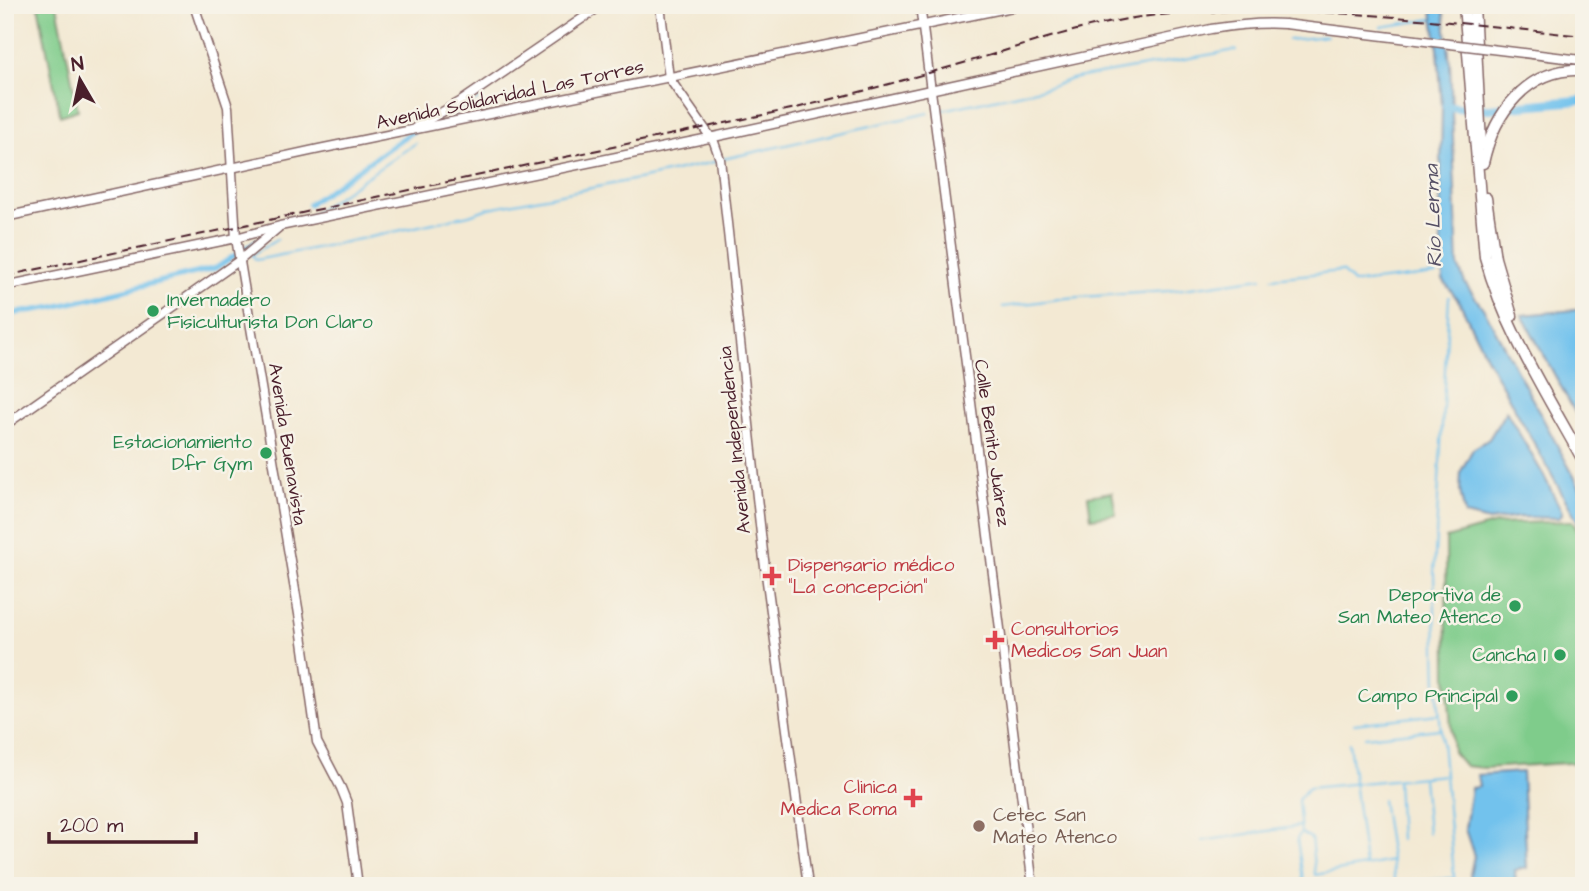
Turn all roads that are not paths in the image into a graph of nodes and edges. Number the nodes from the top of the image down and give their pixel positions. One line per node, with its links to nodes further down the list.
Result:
1 (194, 5): 15 (main road, Avenida Buenavista)
2 (602, 5): 12 (main road)
3 (660, 5): 10 (main road, Avenida Independencia)
4 (920, 5): 8 (main road, Calle Benito Juárez)
5 (1022, 5): 8 (main road, Avenida Solidaridad Las Torres)
6 (1474, 5): 14 (highway)
7 (1464, 7): 23 (highway)
8 (923, 25): 10 (main road, Avenida Solidaridad Las Torres); 11 (main road, Calle Benito Juárez)
9 (1583, 63): 11 (main road, bridge); 14 (highway)
10 (669, 78): 12 (main road, Avenida Solidaridad Las Torres); 13 (main road, Avenida Independencia)
11 (932, 90): 13 (main road); 26 (main road, Calle Benito Juárez)
12 (408, 131): 15 (main road, Avenida Solidaridad Las Torres)
13 (709, 138): 17 (main road); 25 (main road, Avenida Independencia)
14 (1483, 163): 22 (highway)
15 (233, 169): 16 (main road, Avenida Solidaridad Las Torres); 18 (main road, Avenida Buenavista)
16 (5, 217)
17 (280, 226): 18 (main road); 19 (main road)
18 (236, 238): 19 (main road, Avenida Buenavista); 20 (main road)
19 (240, 255): 21 (main road); 21 (main road); 24 (main road, Avenida Buenavista)
20 (5, 286)
21 (5, 422)
22 (1584, 449)
23 (1584, 462)
24 (358, 886)
25 (808, 886)
26 (1033, 886)

